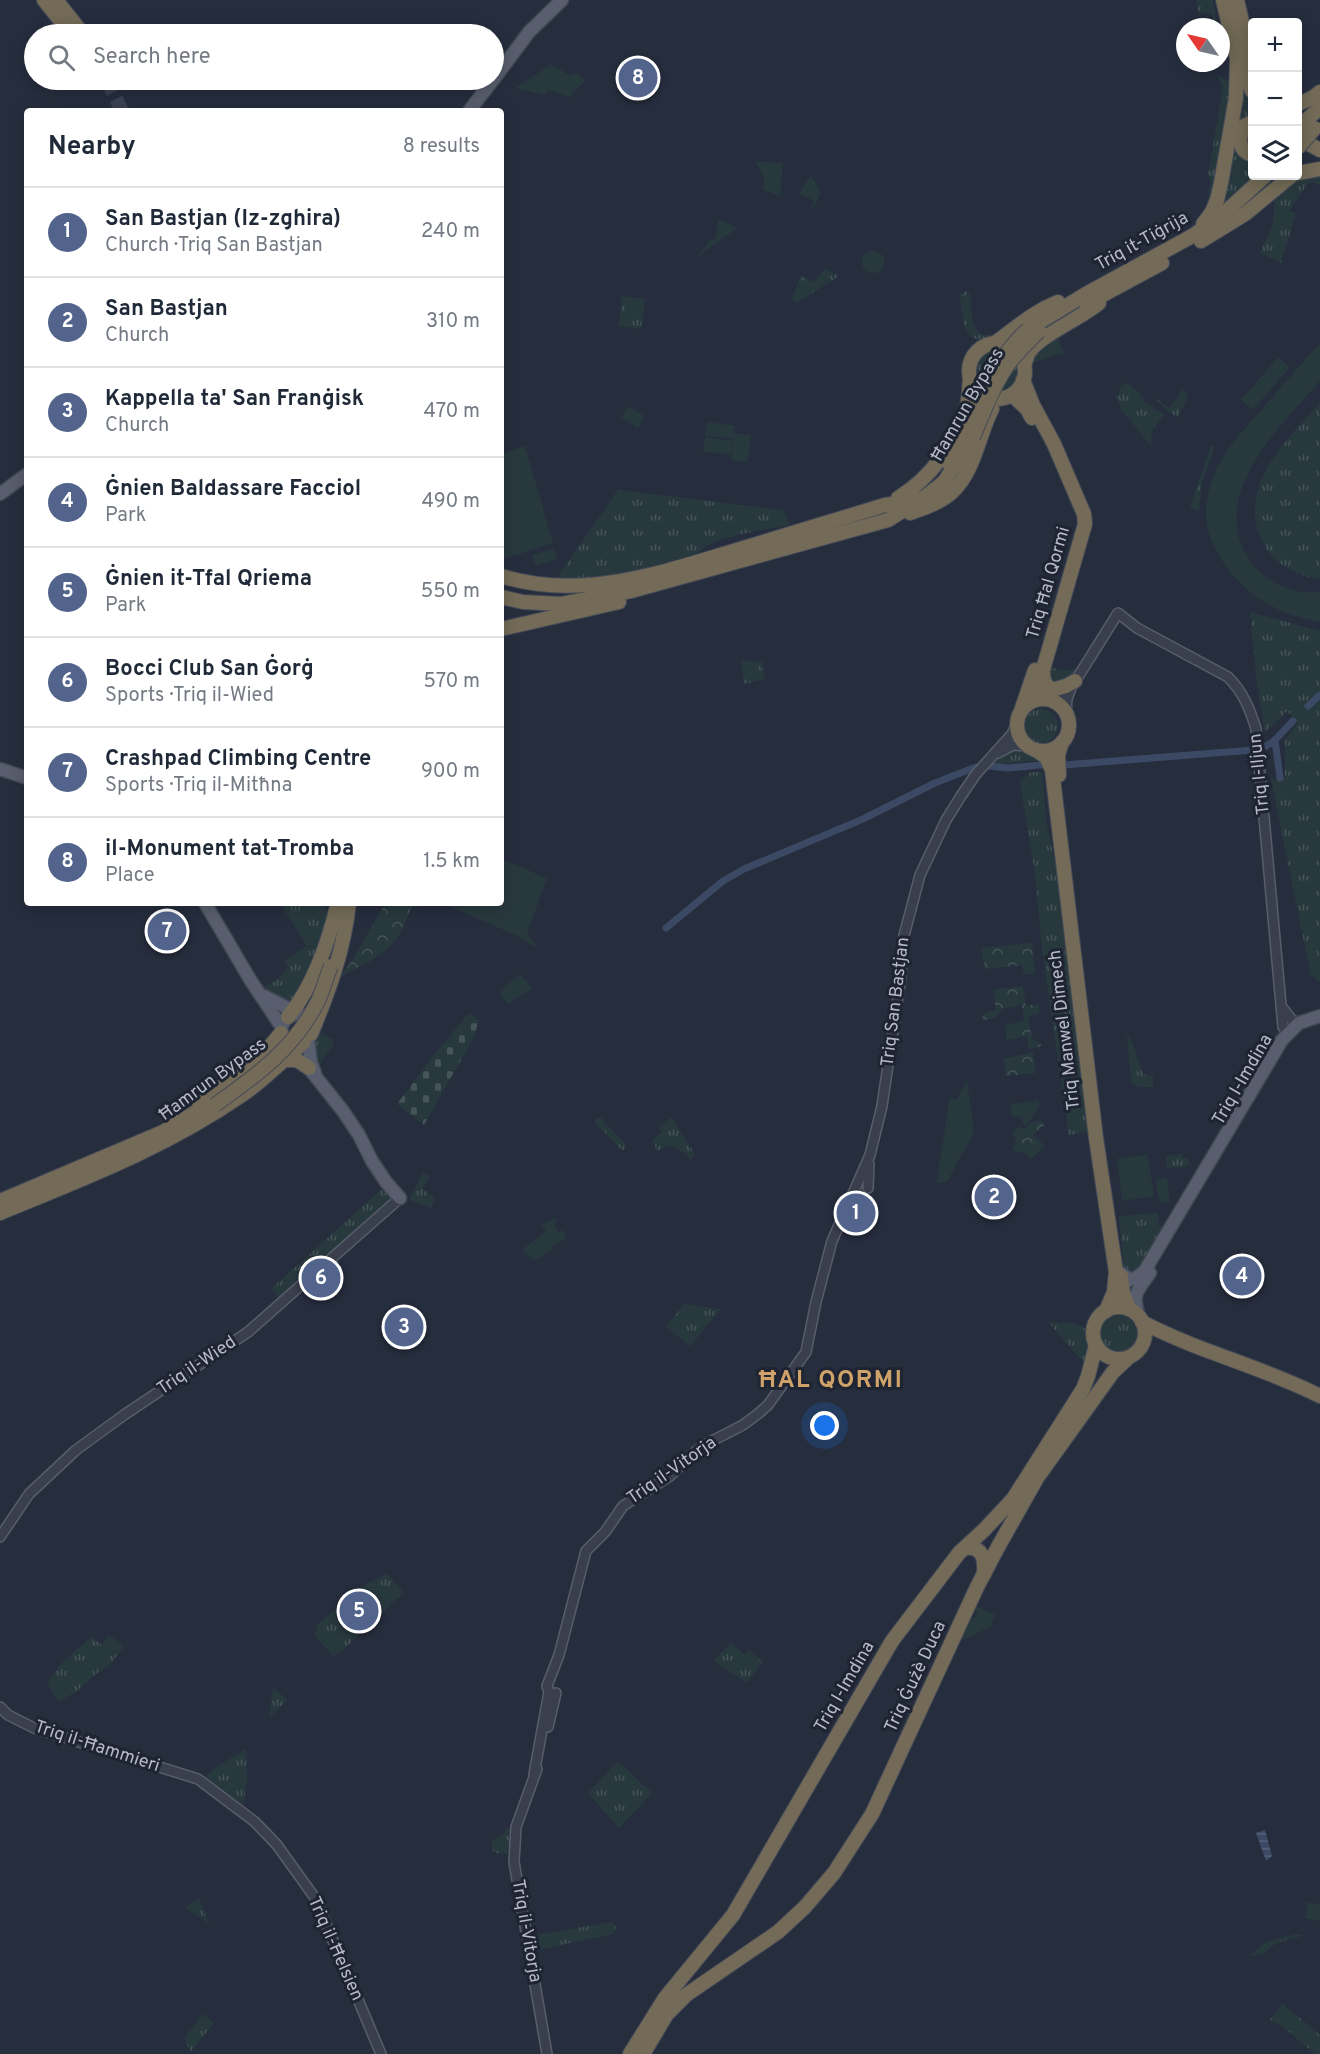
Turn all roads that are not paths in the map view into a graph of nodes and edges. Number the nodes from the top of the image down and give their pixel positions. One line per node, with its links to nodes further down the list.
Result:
1 (44, 0): 6 (highway)
2 (56, 0): 7 (highway)
3 (562, 0): 10 (main road)
4 (1223, 0): 9 (highway)
5 (1237, 0): 8 (highway)
6 (63, 24)
7 (75, 24)
8 (1248, 48)
9 (1237, 59): 11 (highway); 28 (highway)
10 (504, 65)
11 (1248, 82)
12 (485, 90): 15 (main road)
13 (1320, 92): 14 (highway)
14 (1302, 102)
15 (471, 108)
16 (1320, 109): 18 (highway)
17 (1248, 124): 22 (highway)
18 (1311, 129): 20 (highway, bridge)
19 (1302, 139): 21 (highway)
20 (1302, 142)
21 (1320, 150)
22 (1248, 153)
23 (1320, 169): 24 (highway)
24 (1302, 172)
25 (1261, 180): 28 (highway, Triq it-Tiġrija)
26 (1269, 180): 28 (highway, Triq it-Tiġrija)
27 (1286, 180): 28 (highway)
28 (1196, 239): 29 (highway, Triq it-Tiġrija); 30 (highway, Triq it-Tiġrija)
29 (1119, 287): 31 (highway, Triq it-Tiġrija); 33 (highway)
30 (1086, 294): 31 (highway, Triq it-Tiġrija); 32 (highway)
31 (1033, 330): 37 (highway, Ħamrun Bypass, bridge)
32 (991, 344): 33 (highway); 34 (highway)
33 (1024, 365): 35 (highway)
34 (970, 378): 36 (highway); 40 (highway, Ħamrun Bypass)
35 (1023, 380): 36 (highway); 50 (highway, Triq Ħal Qormi)
36 (1006, 397): 41 (highway, Ħamrun Bypass); 53 (highway, Triq Ħal Qormi)
37 (969, 432): 40 (highway, Ħamrun Bypass); 41 (highway, Ħamrun Bypass)
38 (24, 476): 39 (main road)
39 (0, 495)
40 (885, 505): 43 (highway, Ħamrun Bypass)
41 (897, 516): 42 (highway, Ħamrun Bypass)
42 (738, 562): 48 (highway); 49 (highway)
43 (681, 566): 46 (highway); 47 (highway)
44 (504, 570): 46 (highway)
45 (504, 577): 46 (highway)
46 (540, 584)
47 (504, 595)
48 (504, 597)
49 (504, 628)
50 (1043, 670): 51 (highway); 52 (highway, Triq Ħal Qormi)
51 (1073, 685): 52 (street); 54 (street); 68 (street, Triq l-Iljun)
52 (1050, 700): 53 (highway); 54 (highway)
53 (1022, 708): 55 (highway)
54 (1066, 712): 56 (highway)
55 (1016, 725): 57 (highway); 58 (street, Triq San Bastjan)
56 (1062, 742): 57 (highway); 82 (highway, Triq Manwel Dimech)
57 (1031, 748): 58 (street, Triq San Bastjan); 83 (highway, Triq Manwel Dimech)
58 (989, 760): 74 (street, Triq San Bastjan)
59 (0, 769): 60 (main road)
60 (24, 777)
61 (207, 906): 67 (main road)
62 (339, 906): 71 (highway)
63 (340, 906): 66 (highway, Ħamrun Bypass)
64 (347, 906): 66 (highway, Ħamrun Bypass)
65 (348, 906): 71 (highway)
66 (328, 965): 75 (highway, Ħamrun Bypass, bridge)
67 (261, 994): 71 (main road); 71 (main road)
68 (1281, 1006): 70 (street); 72 (street, Triq l-Iljun)
69 (1320, 1016): 70 (main road)
70 (1299, 1023): 72 (main road)
71 (293, 1029): 73 (main road); 73 (highway); 75 (highway); 75 (highway)
72 (1290, 1034): 82 (main road, Triq l-Imdina); 84 (main road, Triq l-Imdina)
73 (312, 1071): 79 (main road)
74 (870, 1155): 76 (street, Triq San Bastjan); 78 (street, Triq San Bastjan)
75 (116, 1160): 80 (highway); 81 (highway)
76 (869, 1170): 77 (street, Triq San Bastjan); 78 (street, Triq San Bastjan)
77 (868, 1188)
78 (856, 1189): 88 (street, Triq San Bastjan)
79 (400, 1198): 92 (street, Triq il-Wied)
80 (0, 1201)
81 (0, 1213)
82 (1121, 1273): 84 (highway, Triq Manwel Dimech)
83 (1106, 1311): 84 (highway); 86 (highway)
84 (1137, 1316): 85 (highway); 87 (highway)
85 (1179, 1341): 87 (highway); 90 (highway)
86 (1096, 1345): 89 (highway); 91 (highway, Triq l-Imdina)
87 (1142, 1347): 89 (highway)
88 (806, 1352): 105 (street, Triq il-Vitorja)
89 (1127, 1359): 93 (highway, Triq Ġużè Duca)
90 (1320, 1396)
91 (984, 1530): 93 (highway); 94 (highway, Triq l-Imdina)
92 (0, 1537)
93 (998, 1547): 95 (highway, Triq Ġużè Duca)
94 (965, 1548): 95 (highway); 100 (highway, Triq l-Imdina)
95 (984, 1574): 99 (highway, Triq Ġużè Duca)
96 (0, 1707): 97 (street, Triq il-Ħammieri)
97 (198, 1779): 104 (street, Triq il-Ħelsien)
98 (872, 1792): 99 (highway)
99 (872, 1814): 102 (highway, Triq Ġużè Duca)
100 (712, 1941): 101 (highway, Triq l-Imdina); 102 (highway)
101 (693, 1963): 103 (highway); 106 (highway, Triq l-Imdina)
102 (731, 1965): 103 (highway, Triq Ġużè Duca)
103 (705, 1980): 107 (highway)
104 (381, 2054)
105 (547, 2054)
106 (630, 2054)
107 (643, 2054)

